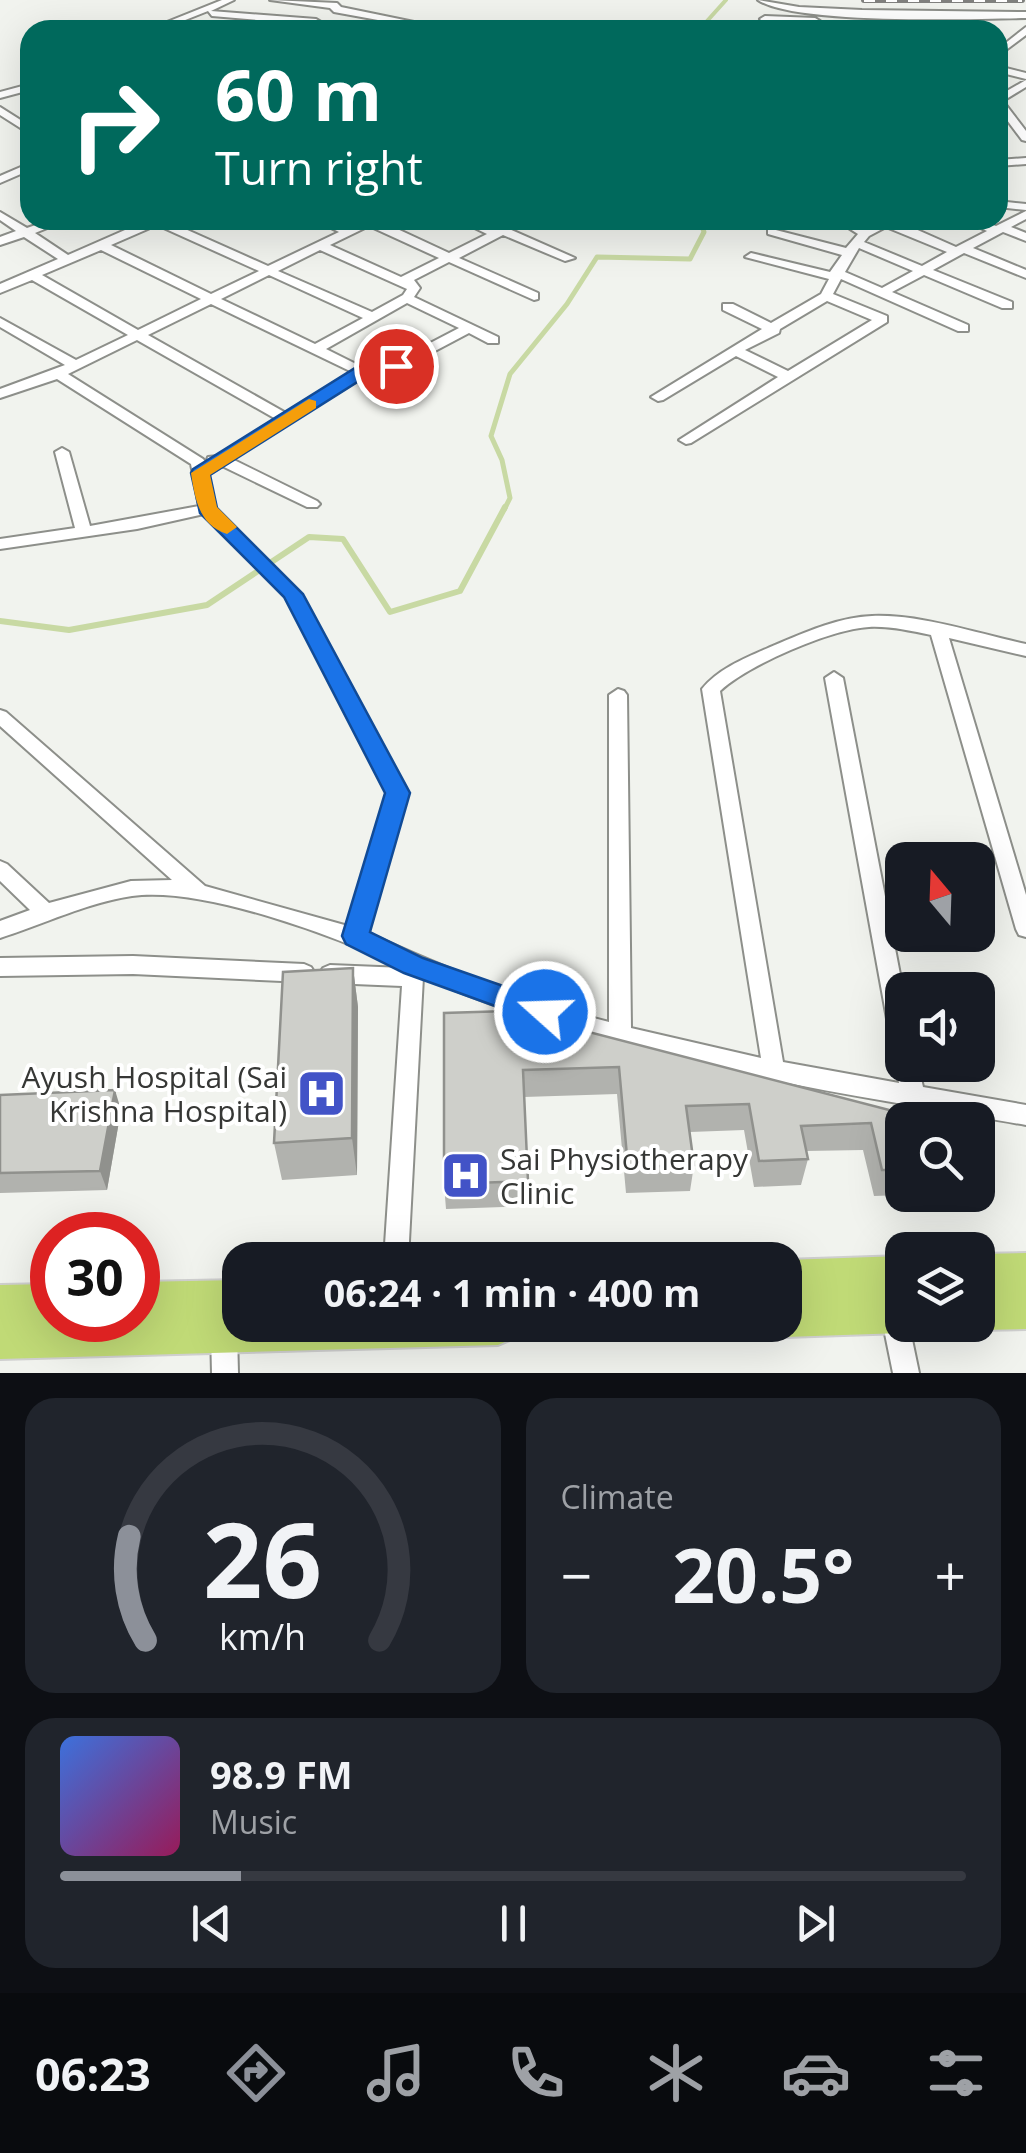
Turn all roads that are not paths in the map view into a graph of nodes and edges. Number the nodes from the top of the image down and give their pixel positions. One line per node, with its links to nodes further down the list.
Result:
1 (230, 0): 9 (street)
2 (246, 0): 5 (street)
3 (274, 0): 12 (street)
4 (762, 0): 7 (street)
5 (212, 12): 10 (street); 11 (street)
6 (1026, 16): 7 (street)
7 (959, 18): 14 (street)
8 (766, 19): 13 (street)
9 (181, 20)
10 (187, 20)
11 (295, 20)
12 (399, 20)
13 (786, 20)
14 (945, 20)
15 (1008, 114): 16 (street)
16 (1026, 138)
17 (23, 230): 30 (street)
18 (32, 230): 30 (street)
19 (180, 230): 43 (street)
20 (345, 230): 31 (street)
21 (354, 230): 31 (street)
22 (389, 230): 39 (street)
23 (488, 230): 32 (street)
24 (849, 230): 34 (street)
25 (875, 230): 34 (street)
26 (910, 230): 37 (street)
27 (997, 230): 37 (street)
28 (134, 231): 35 (street)
29 (772, 231): 34 (street)
30 (26, 232): 33 (street); 41 (street)
31 (350, 232): 36 (street)
32 (497, 234): 39 (street); 40 (street)
33 (0, 241)
34 (857, 243): 42 (street); 46 (street)
35 (101, 245): 41 (street); 52 (street)
36 (321, 246): 43 (street); 49 (street)
37 (960, 250): 42 (street); 44 (street)
38 (751, 257): 46 (street)
39 (449, 258): 49 (street); 50 (street)
40 (569, 258)
41 (67, 260): 45 (street)
42 (924, 270): 48 (street); 53 (street)
43 (268, 271): 52 (street); 55 (street)
44 (1026, 274)
45 (32, 275): 47 (street); 60 (street)
46 (835, 275): 48 (street); 51 (street)
47 (0, 289)
48 (882, 292): 58 (street)
49 (410, 293): 55 (street); 57 (street)
50 (534, 296)
51 (826, 296): 59 (street); 67 (street)
52 (211, 299): 60 (street); 62 (street)
53 (1006, 305)
54 (728, 307): 59 (street)
55 (372, 317): 62 (street)
56 (0, 322): 64 (street)
57 (469, 328): 61 (street); 65 (street)
58 (964, 328)
59 (774, 330): 63 (street)
60 (137, 336): 64 (street); 70 (street)
61 (494, 340)
62 (316, 350): 65 (street)
63 (736, 351): 67 (street); 69 (street)
64 (76, 366): 66 (street)
65 (362, 372): 70 (street)
66 (58, 374): 68 (street); 74 (street)
67 (788, 377): 71 (street)
68 (0, 394)
69 (658, 397)
70 (286, 419): 73 (street)
71 (686, 440)
72 (62, 452): 77 (street)
73 (222, 460): 74 (street); 75 (street)
74 (199, 468): 76 (street)
75 (312, 504)
76 (208, 509): 77 (street); 89 (street)
77 (83, 530): 78 (street)
78 (0, 544)
79 (938, 634): 80 (street); 87 (street); 94 (street)
80 (1026, 650)
81 (834, 678): 92 (street)
82 (618, 696): 93 (street)
83 (0, 716): 85 (street)
84 (0, 869): 86 (street)
85 (200, 893): 86 (street); 89 (street)
86 (44, 912): 88 (street)
87 (1026, 929)
88 (0, 930)
89 (355, 936): 91 (street)
90 (0, 967): 91 (street)
91 (413, 972): 93 (street); 98 (street)
92 (889, 972)
93 (620, 1035): 94 (street)
94 (774, 1072): 96 (street)
95 (910, 1082): 96 (street)
96 (913, 1096): 97 (street)
97 (1026, 1115)
98 (397, 1242)
99 (1026, 1272): 100 (highway)
100 (995, 1273)
101 (802, 1282): 102 (highway)
102 (885, 1298)
103 (30, 1303): 105 (highway)
104 (885, 1303): 110 (highway)
105 (0, 1304)
106 (160, 1305): 109 (highway)
107 (1026, 1310): 108 (highway)
108 (995, 1311)
109 (222, 1314)
110 (802, 1315)
111 (222, 1317): 112 (highway)
112 (0, 1339)
113 (229, 1342): 115 (street)
114 (903, 1342): 116 (street)
115 (225, 1373)
116 (906, 1373)

